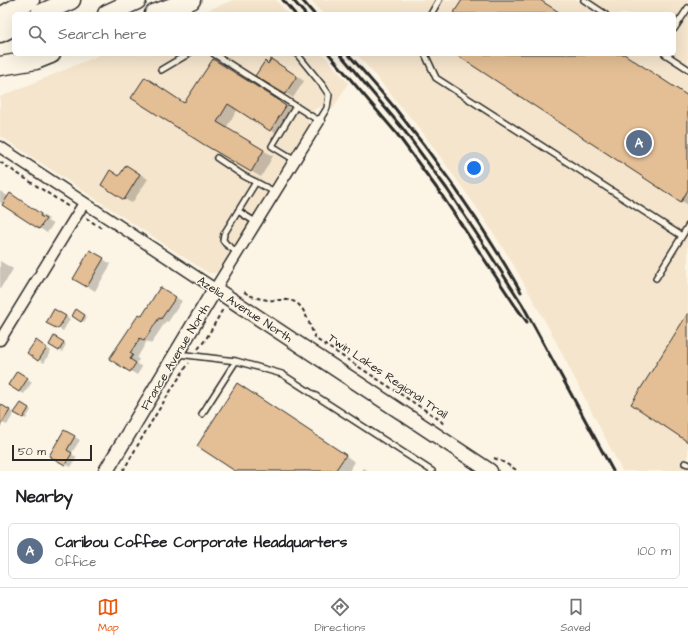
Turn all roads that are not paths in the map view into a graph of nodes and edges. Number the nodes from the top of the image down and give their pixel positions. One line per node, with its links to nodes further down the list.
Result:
1 (30, 0): 13 (highway)
2 (71, 0): 8 (highway)
3 (137, 0): 9 (highway)
4 (191, 0): 10 (highway)
5 (439, 0): 11 (lane)
6 (584, 0): 12 (lane)
7 (688, 8): 14 (lane)
8 (44, 12)
9 (112, 12)
10 (159, 12)
11 (432, 12)
12 (602, 12)
13 (0, 17)
14 (676, 26)
15 (12, 27): 16 (highway)
16 (0, 33)
17 (18, 56): 24 (highway)
18 (46, 56): 24 (highway)
19 (185, 56): 26 (lane)
20 (217, 56): 27 (lane)
21 (299, 56): 28 (lane)
22 (426, 56): 38 (lane)
23 (668, 56): 25 (lane)
24 (0, 65)
25 (688, 69)
26 (161, 70)
27 (296, 106): 28 (lane); 31 (lane)
28 (319, 121): 31 (street, France Avenue North)
29 (0, 147): 34 (street, Azelia Avenue North)
30 (217, 158): 32 (lane)
31 (295, 160): 33 (street, France Avenue North)
32 (256, 182): 33 (lane); 35 (lane)
33 (275, 192): 36 (street, France Avenue North)
34 (84, 203): 41 (street, Azelia Avenue North); 42 (street)
35 (238, 211): 36 (lane); 39 (lane)
36 (257, 222): 39 (street, France Avenue North)
37 (688, 226): 38 (lane)
38 (682, 236): 40 (lane)
39 (238, 253): 41 (street, France Avenue North)
40 (656, 278)
41 (215, 289): 43 (street, France Avenue North); 46 (street, Azelia Avenue North)
42 (0, 340)
43 (177, 353): 44 (lane); 47 (street, France Avenue North)
44 (236, 361): 45 (lane); 48 (lane)
45 (202, 414)
46 (486, 466)
47 (106, 471)
48 (432, 471)

